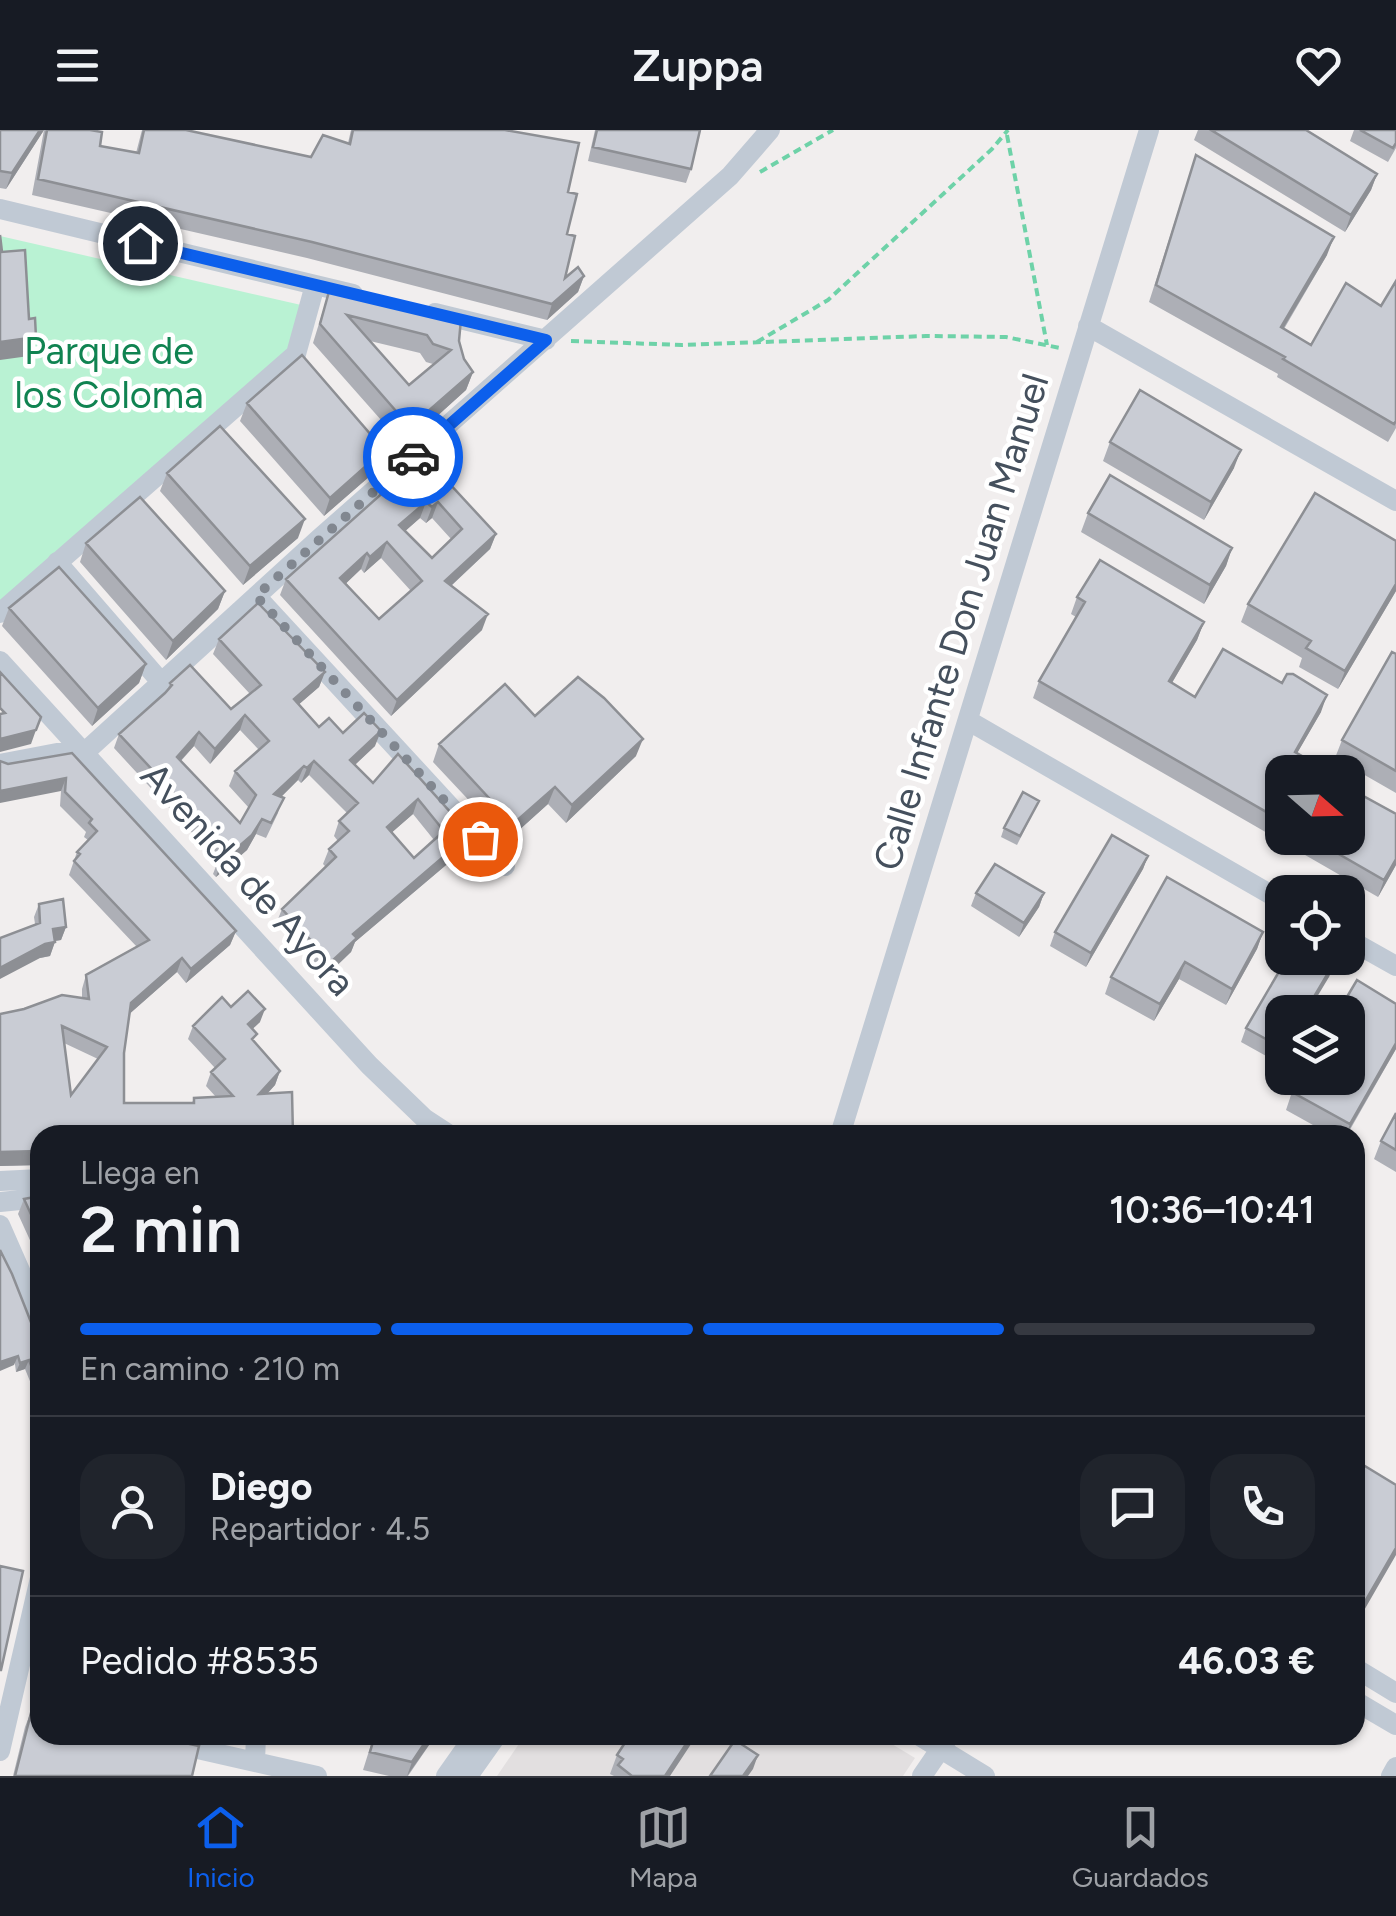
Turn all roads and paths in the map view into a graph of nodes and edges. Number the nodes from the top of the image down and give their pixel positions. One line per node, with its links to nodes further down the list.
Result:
1 (770, 130): 5 (street)
2 (833, 130): 5 (path)
3 (1149, 130): 10 (street, Calle Infante Don Juan Manuel)
4 (1007, 131): 12 (path); 13 (path)
5 (730, 176): 11 (street)
6 (0, 209): 7 (street)
7 (315, 285): 8 (street); 16 (street)
8 (373, 299)
9 (412, 308): 11 (street)
10 (1088, 326): 14 (street, Calle Infante Don Juan Manuel); 15 (street)
11 (546, 340): 12 (path); 17 (street)
12 (757, 342): 13 (path)
13 (1047, 346): 14 (path)
14 (1080, 352): 21 (street, Calle Infante Don Juan Manuel)
15 (1396, 502)
16 (57, 562): 18 (street); 20 (street)
17 (256, 596): 20 (street); 24 (street)
18 (0, 613)
19 (0, 661): 22 (street, Avenida de Ayora)
20 (160, 682): 22 (street)
21 (968, 721): 25 (street); 29 (street, Calle Infante Don Juan Manuel)
22 (85, 752): 23 (street); 28 (street, Avenida de Ayora)
23 (0, 764)
24 (506, 866)
25 (1265, 891)
26 (1365, 948): 27 (street)
27 (1396, 966)
28 (425, 1125)
29 (843, 1125)
30 (30, 1179): 31 (street)
31 (0, 1181)
32 (30, 1199): 33 (street)
33 (0, 1202)
34 (0, 1226): 35 (street)
35 (30, 1294)
36 (30, 1624): 40 (street)
37 (1365, 1674): 38 (street)
38 (1396, 1692)
39 (1365, 1705): 41 (street)
40 (12, 1707): 48 (street)
41 (1393, 1716)
42 (180, 1745): 49 (street)
43 (256, 1745): 49 (street)
44 (469, 1745): 52 (street)
45 (490, 1745): 53 (street)
46 (944, 1745): 54 (street)
47 (950, 1745): 55 (street)
48 (0, 1751)
49 (256, 1762): 51 (street)
50 (1396, 1767): 56 (street)
51 (317, 1776)
52 (446, 1776)
53 (468, 1776)
54 (922, 1776)
55 (986, 1776)
56 (1390, 1776)

